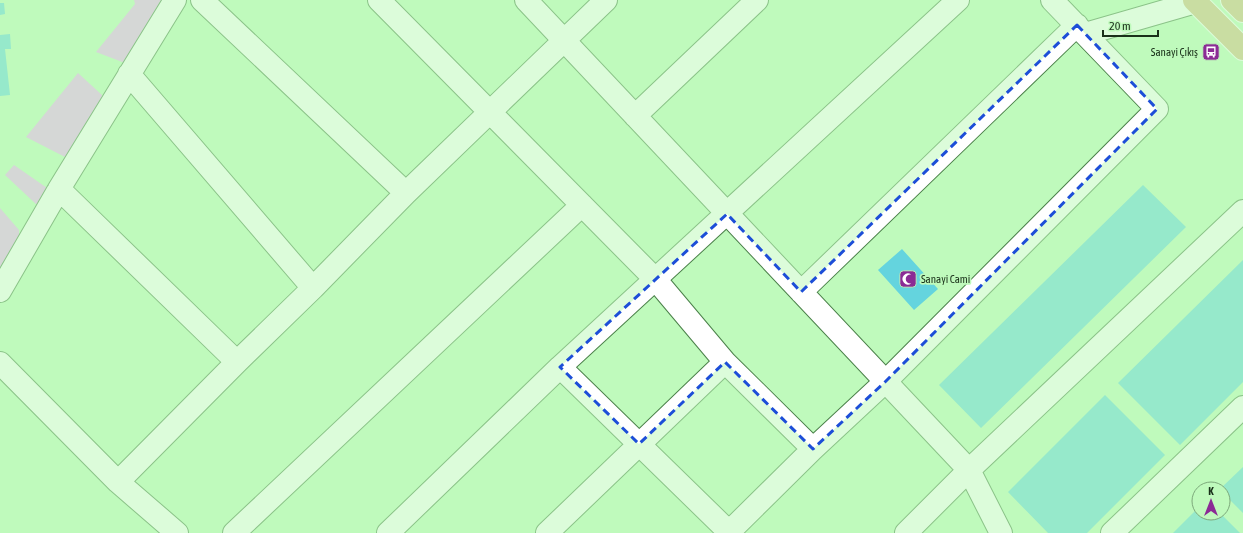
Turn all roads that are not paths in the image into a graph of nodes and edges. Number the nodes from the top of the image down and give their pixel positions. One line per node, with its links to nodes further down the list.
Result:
1 (175, 0): 15 (street)
2 (202, 0): 19 (street)
3 (379, 0): 16 (street)
4 (526, 0): 13 (street)
5 (606, 0): 13 (street)
6 (756, 0): 17 (street)
7 (958, 0): 22 (street)
8 (1052, 0): 12 (street)
9 (1232, 0): 11 (main road)
10 (1195, 1): 12 (street); 14 (main road)
11 (1243, 11)
12 (1081, 30): 26 (street); 31 (street)
13 (564, 41): 16 (street); 17 (street)
14 (1243, 49)
15 (129, 74): 18 (street); 24 (street)
16 (490, 112): 19 (street); 20 (street)
17 (635, 116): 22 (street)
18 (60, 189): 25 (street); 27 (street)
19 (406, 193): 24 (street)
20 (582, 205): 23 (street); 39 (street)
21 (1243, 211): 35 (street)
22 (727, 214): 23 (street); 26 (street)
23 (656, 280): 28 (street); 30 (street)
24 (313, 288): 27 (street)
25 (0, 291)
26 (801, 292): 31 (street)
27 (237, 362): 36 (street)
28 (725, 362): 33 (street); 34 (street)
29 (0, 363): 36 (street)
30 (560, 367): 33 (street); 40 (street)
31 (886, 381): 34 (street); 35 (street)
32 (1243, 408): 44 (street)
33 (639, 444): 37 (street); 41 (street)
34 (813, 449): 37 (street)
35 (969, 470): 42 (street); 43 (street)
36 (118, 482): 38 (street)
37 (728, 532)
38 (177, 533)
39 (234, 533)
40 (388, 533)
41 (547, 533)
42 (906, 533)
43 (1001, 533)
44 (1112, 533)

